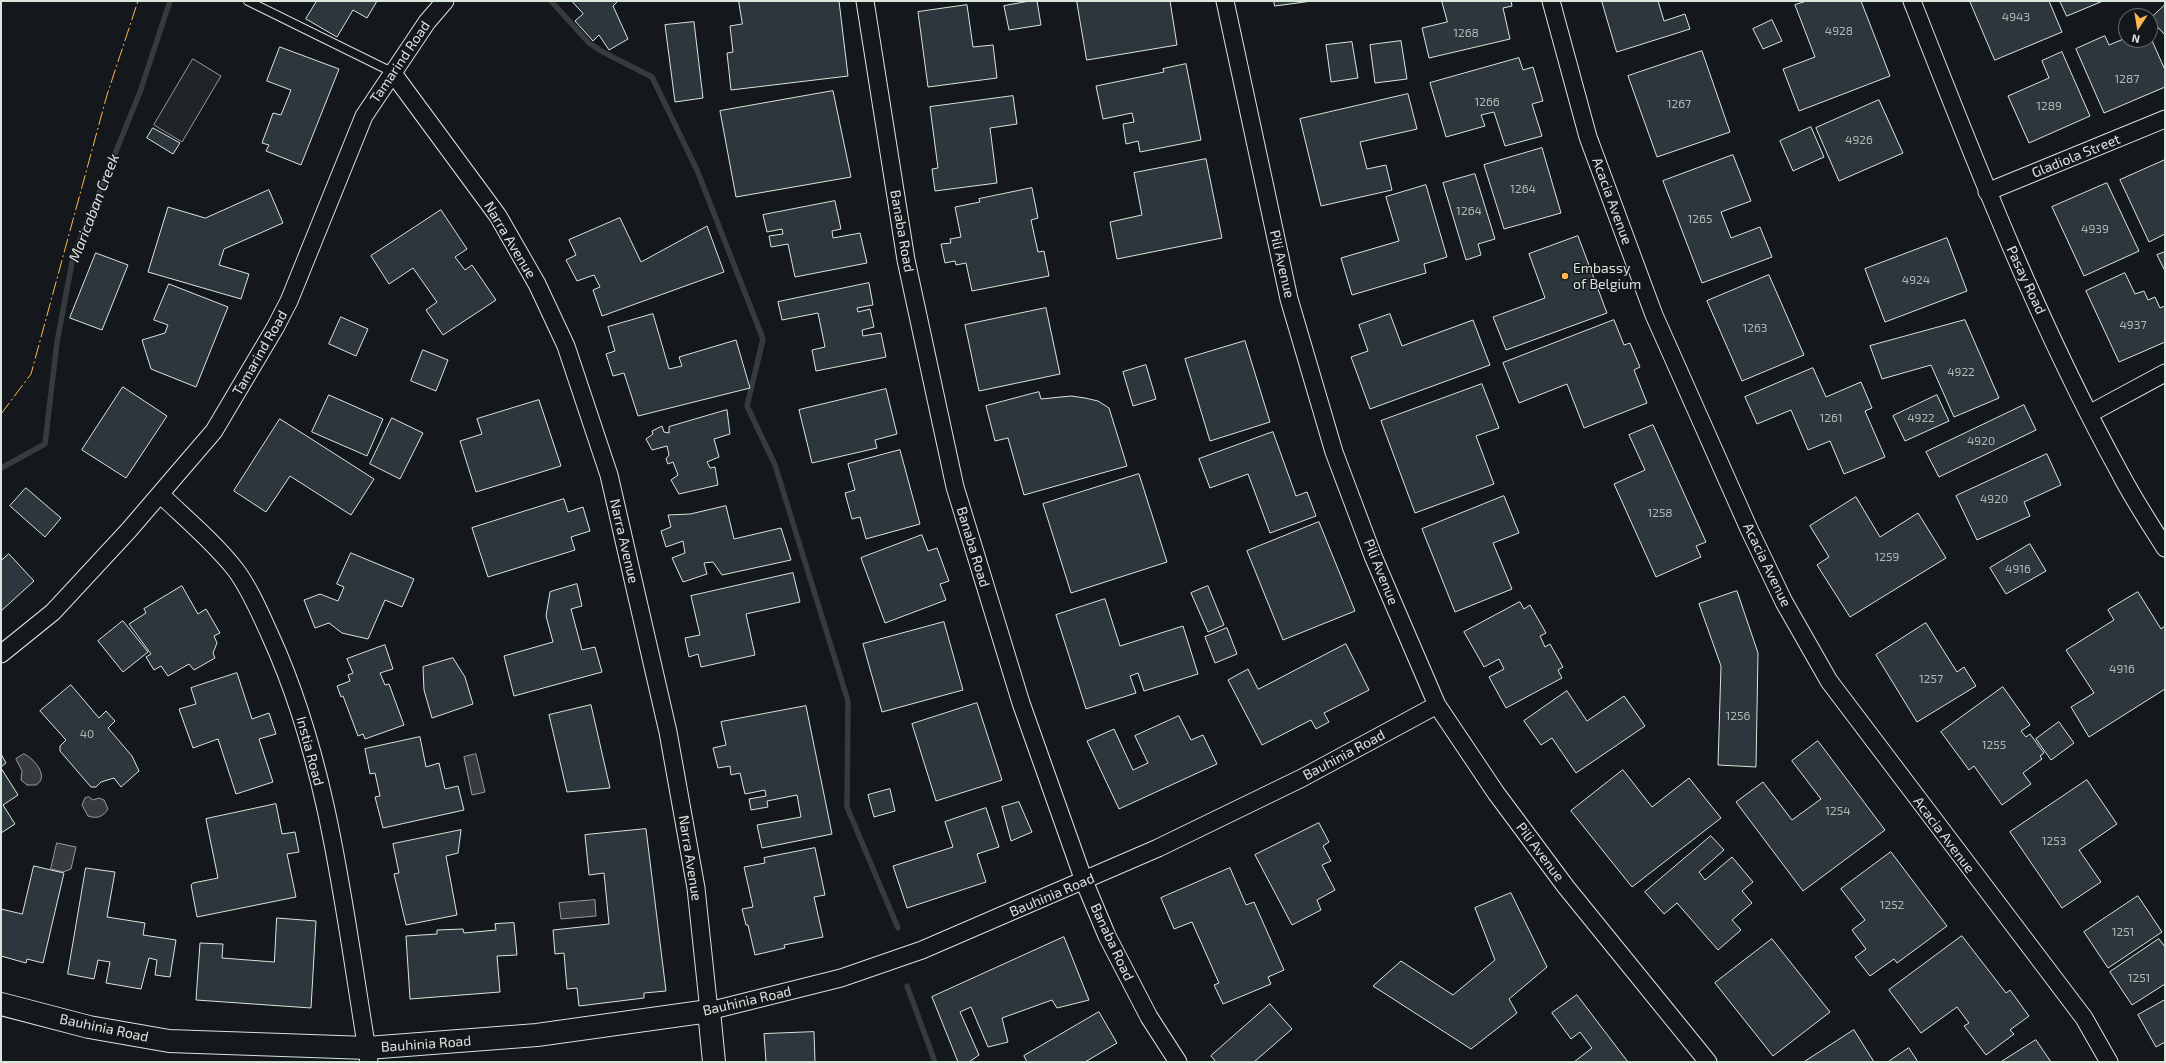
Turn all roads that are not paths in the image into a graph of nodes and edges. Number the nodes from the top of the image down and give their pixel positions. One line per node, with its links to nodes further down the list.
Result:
1 (248, 1): 7 (lane)
2 (445, 1): 7 (street, Tamarind Road)
3 (865, 1): 16 (street, Banaba Road)
4 (1225, 1): 15 (street, Pili Avenue)
5 (1551, 1): 23 (street, Acacia Avenue)
6 (1912, 1): 9 (street, Pasay Road)
7 (392, 72): 12 (street, Tamarind Road); 18 (street, Narra Avenue)
8 (2165, 119): 9 (street, Gladiola Street)
9 (1987, 192): 11 (street, Pasay Road)
10 (2165, 373): 11 (street)
11 (2089, 414): 13 (street, Pasay Road)
12 (160, 494): 14 (street, Tamarind Road); 19 (street, Instia Road)
13 (2165, 548)
14 (1, 654)
15 (1437, 705): 16 (street, Bauhinia Road); 22 (street, Pili Avenue)
16 (1084, 881): 18 (street, Bauhinia Road); 21 (street, Banaba Road)
17 (1, 1004): 19 (street, Bauhinia Road)
18 (709, 1011): 19 (street, Bauhinia Road); 20 (street, Narra Avenue)
19 (368, 1055)
20 (714, 1062)
21 (1178, 1062)
22 (1708, 1062)
23 (2109, 1062)

